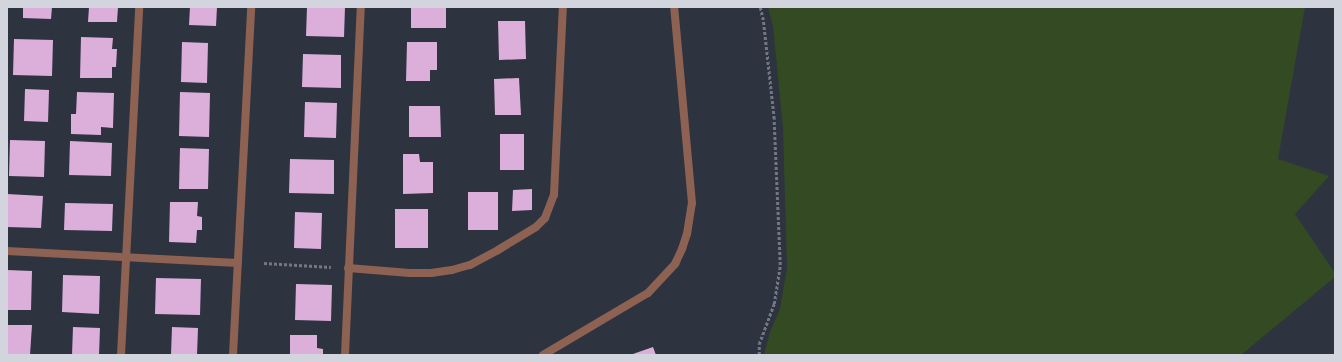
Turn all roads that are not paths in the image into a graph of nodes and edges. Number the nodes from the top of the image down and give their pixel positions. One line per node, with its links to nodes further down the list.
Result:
1 (139, 7): 7 (street)
2 (251, 7): 8 (street)
3 (361, 7): 9 (street)
4 (563, 7): 9 (street)
5 (674, 7): 13 (street)
6 (7, 251): 7 (street)
7 (126, 258): 8 (street); 10 (street)
8 (238, 263): 11 (street)
9 (348, 268): 12 (street)
10 (121, 355)
11 (233, 355)
12 (345, 355)
13 (543, 355)

